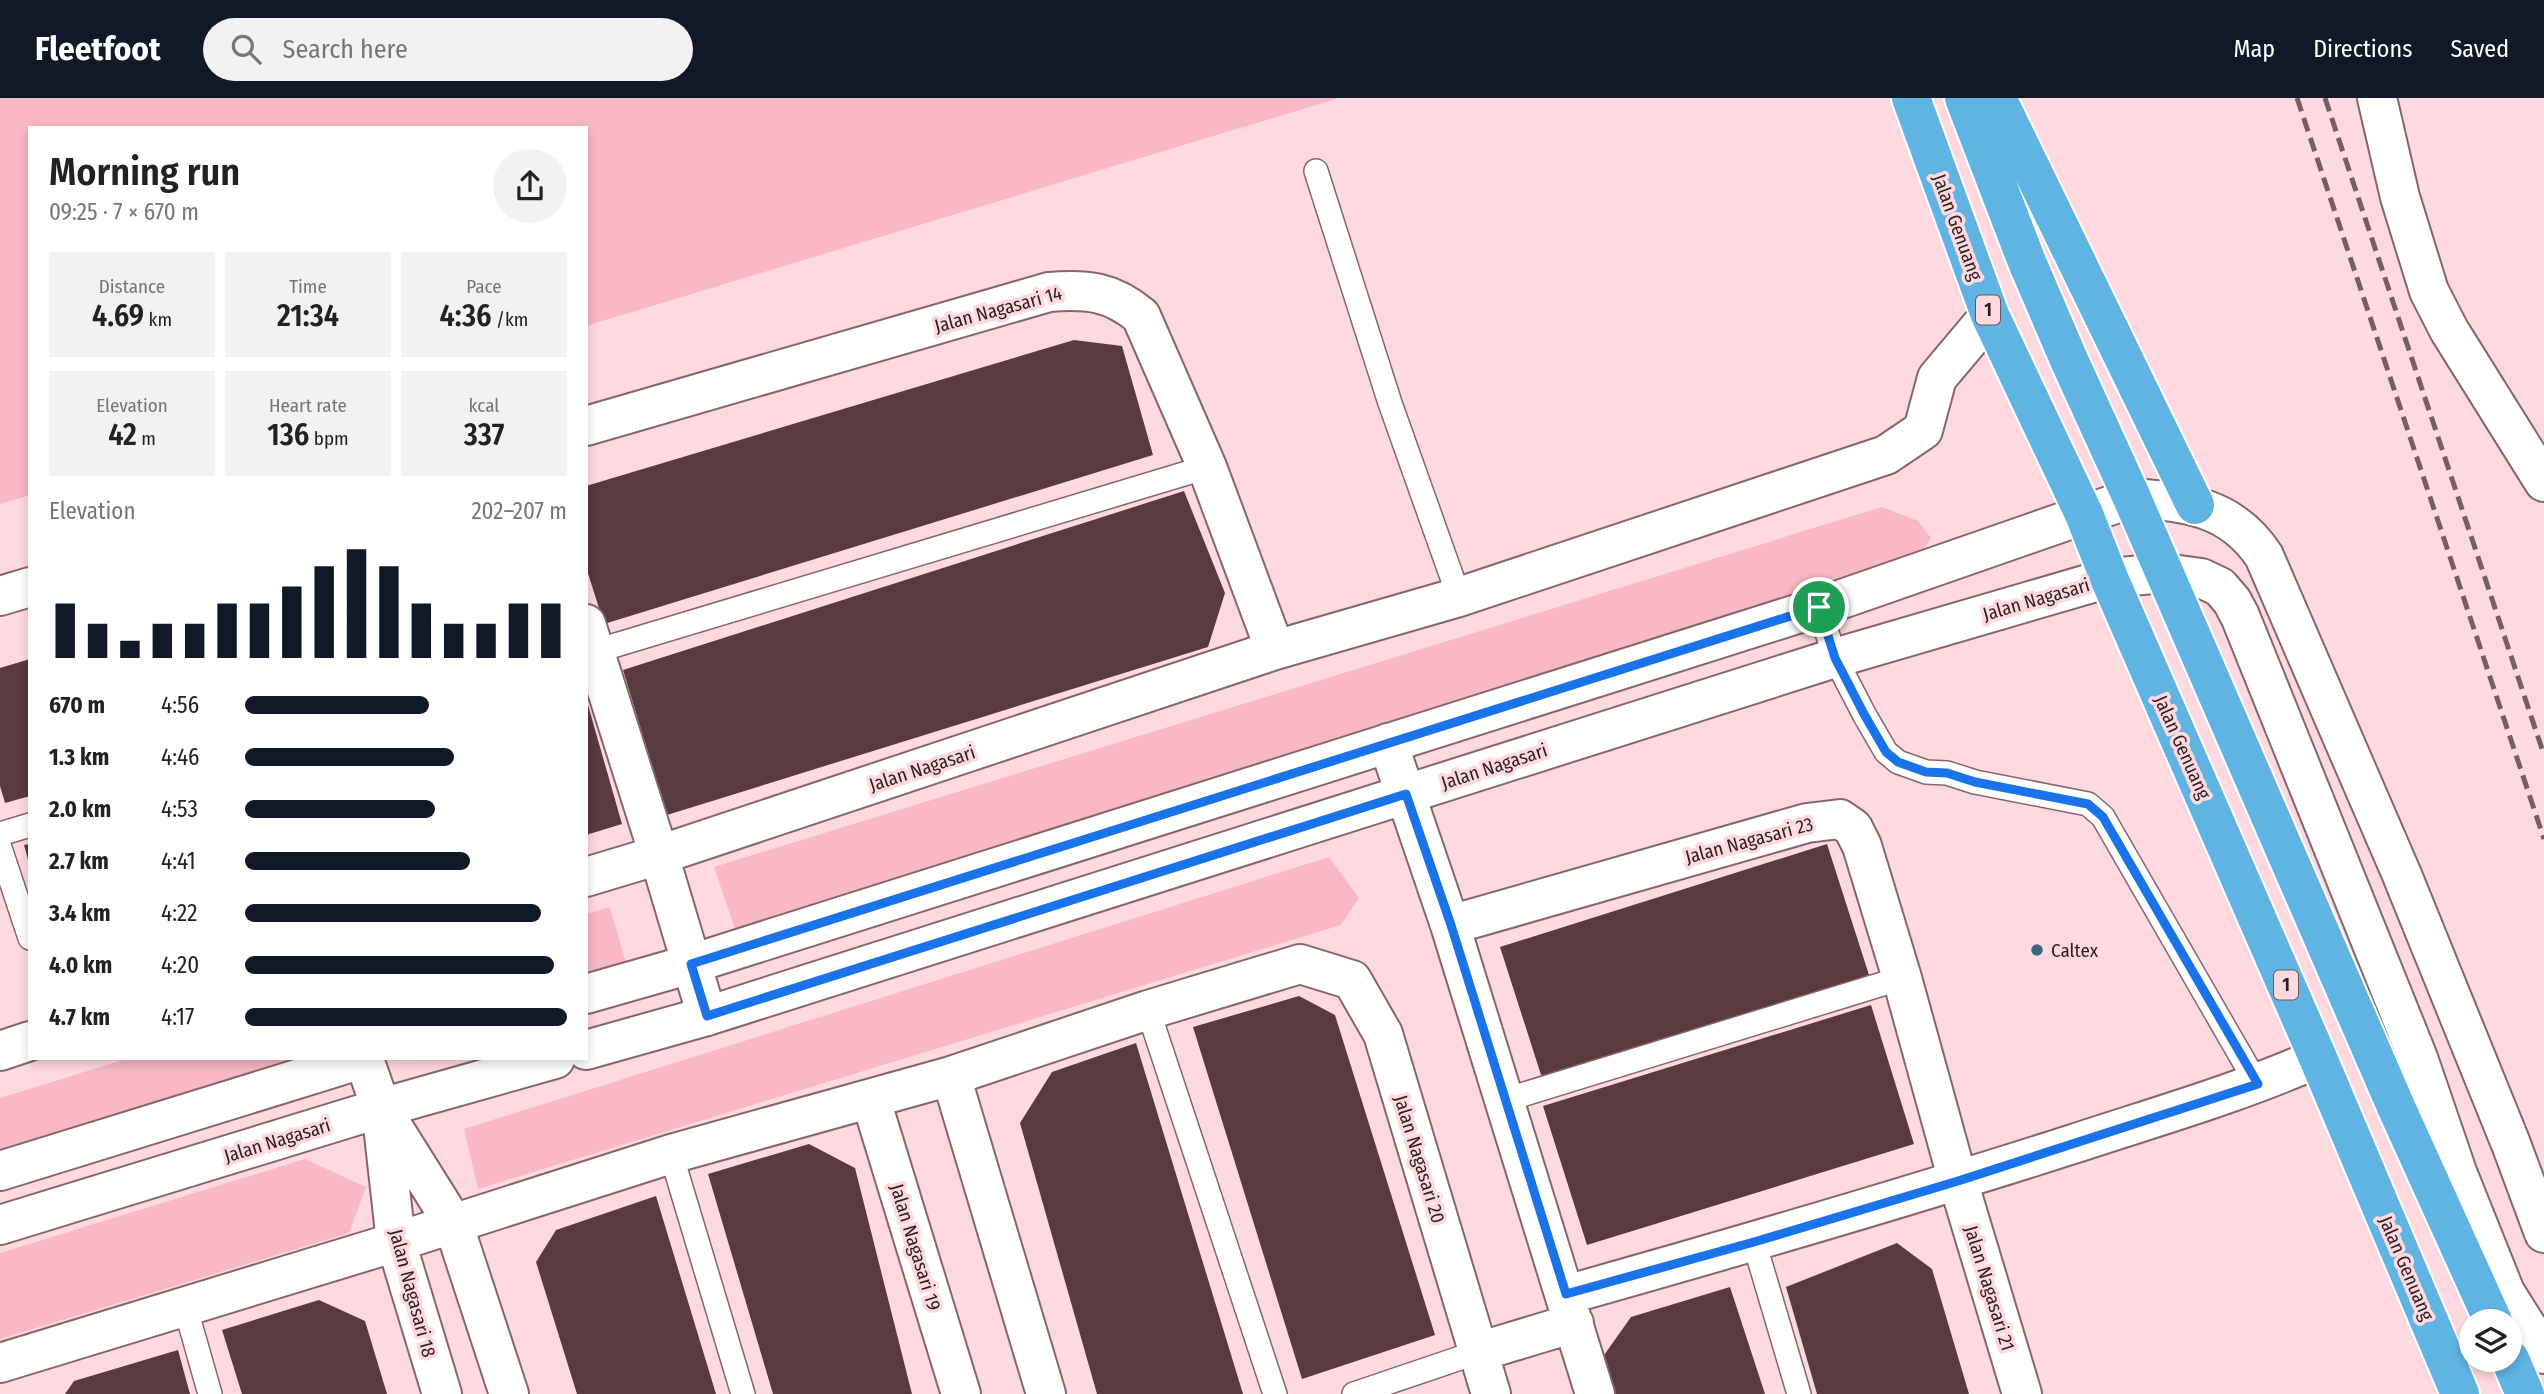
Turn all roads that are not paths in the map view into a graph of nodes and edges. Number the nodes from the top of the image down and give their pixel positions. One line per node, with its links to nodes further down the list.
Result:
1 (1912, 98): 6 (highway, Jalan Genuang / 1)
2 (1964, 98): 10 (highway)
3 (1997, 98): 11 (highway)
4 (2377, 98): 9 (street)
5 (1316, 171): 17 (lane)
6 (1990, 315): 12 (highway, Jalan Genuang / 1); 17 (street, Jalan Nagasari)
7 (588, 425): 8 (street, Jalan Nagasari 14)
8 (1207, 467): 19 (lane); 20 (street, Jalan Nagasari 14)
9 (2544, 482)
10 (2132, 498): 11 (street); 12 (street); 13 (highway)
11 (2195, 505): 53 (street)
12 (2084, 514): 14 (highway, Jalan Genuang / 1); 18 (street)
13 (2165, 573): 14 (street, Jalan Nagasari); 58 (highway); 60 (street, Jalan Nagasari)
14 (2109, 578): 21 (street, Jalan Nagasari); 39 (highway, Jalan Genuang / 1)
15 (28, 588): 16 (street)
16 (0, 596)
17 (1459, 597): 20 (street, Jalan Nagasari)
18 (1819, 607): 21 (lane); 22 (street)
19 (589, 643): 27 (street)
20 (1275, 650): 27 (street, Jalan Nagasari)
21 (1835, 658): 23 (street, Jalan Nagasari); 44 (lane)
22 (1388, 743): 23 (street); 31 (street)
23 (1406, 794): 29 (street); 35 (street, Jalan Nagasari)
24 (28, 826): 25 (lane)
25 (0, 834)
26 (0, 848): 30 (lane)
27 (659, 855): 28 (street, Jalan Nagasari); 31 (street)
28 (588, 876)
29 (1451, 925): 32 (street, Jalan Nagasari 23); 46 (street)
30 (28, 932)
31 (691, 964): 33 (street); 35 (street)
32 (1902, 978): 46 (lane); 50 (street, Jalan Nagasari 23)
33 (588, 993)
34 (1147, 1010): 43 (street); 59 (street, Jalan Nagasari 20); 69 (lane)
35 (707, 1016): 37 (street, Jalan Nagasari)
36 (28, 1042): 38 (street)
37 (588, 1049)
38 (0, 1051)
39 (2318, 1058): 44 (street); 75 (highway, Jalan Genuang / 1)
40 (360, 1060): 49 (street)
41 (363, 1060): 47 (street)
42 (551, 1060): 47 (street, Jalan Nagasari)
43 (951, 1076): 45 (street); 68 (street)
44 (2258, 1084): 50 (street)
45 (871, 1100): 48 (street); 67 (street, Jalan Nagasari 19)
46 (1505, 1100): 57 (street)
47 (381, 1108): 51 (street); 52 (street, Jalan Nagasari); 54 (street, Jalan Nagasari 18)
48 (671, 1154): 51 (street); 66 (lane)
49 (0, 1171)
50 (1958, 1181): 55 (street); 74 (street, Jalan Nagasari 21)
51 (453, 1223): 54 (street); 65 (street)
52 (0, 1225)
53 (2544, 1233)
54 (396, 1242): 56 (street); 64 (street, Jalan Nagasari 18)
55 (1754, 1242): 57 (street); 73 (lane)
56 (185, 1306): 61 (street); 63 (lane)
57 (1570, 1309): 59 (street); 72 (street)
58 (2488, 1309)
59 (1478, 1352): 70 (lane); 71 (street, Jalan Nagasari 20)
60 (2544, 1354)
61 (0, 1363)
62 (2516, 1372): 76 (highway)
63 (210, 1394)
64 (442, 1394)
65 (509, 1394)
66 (743, 1394)
67 (961, 1394)
68 (1046, 1394)
69 (1275, 1394)
70 (1354, 1394)
71 (1491, 1394)
72 (1595, 1394)
73 (1799, 1394)
74 (2022, 1394)
75 (2460, 1394)
76 (2525, 1394)

